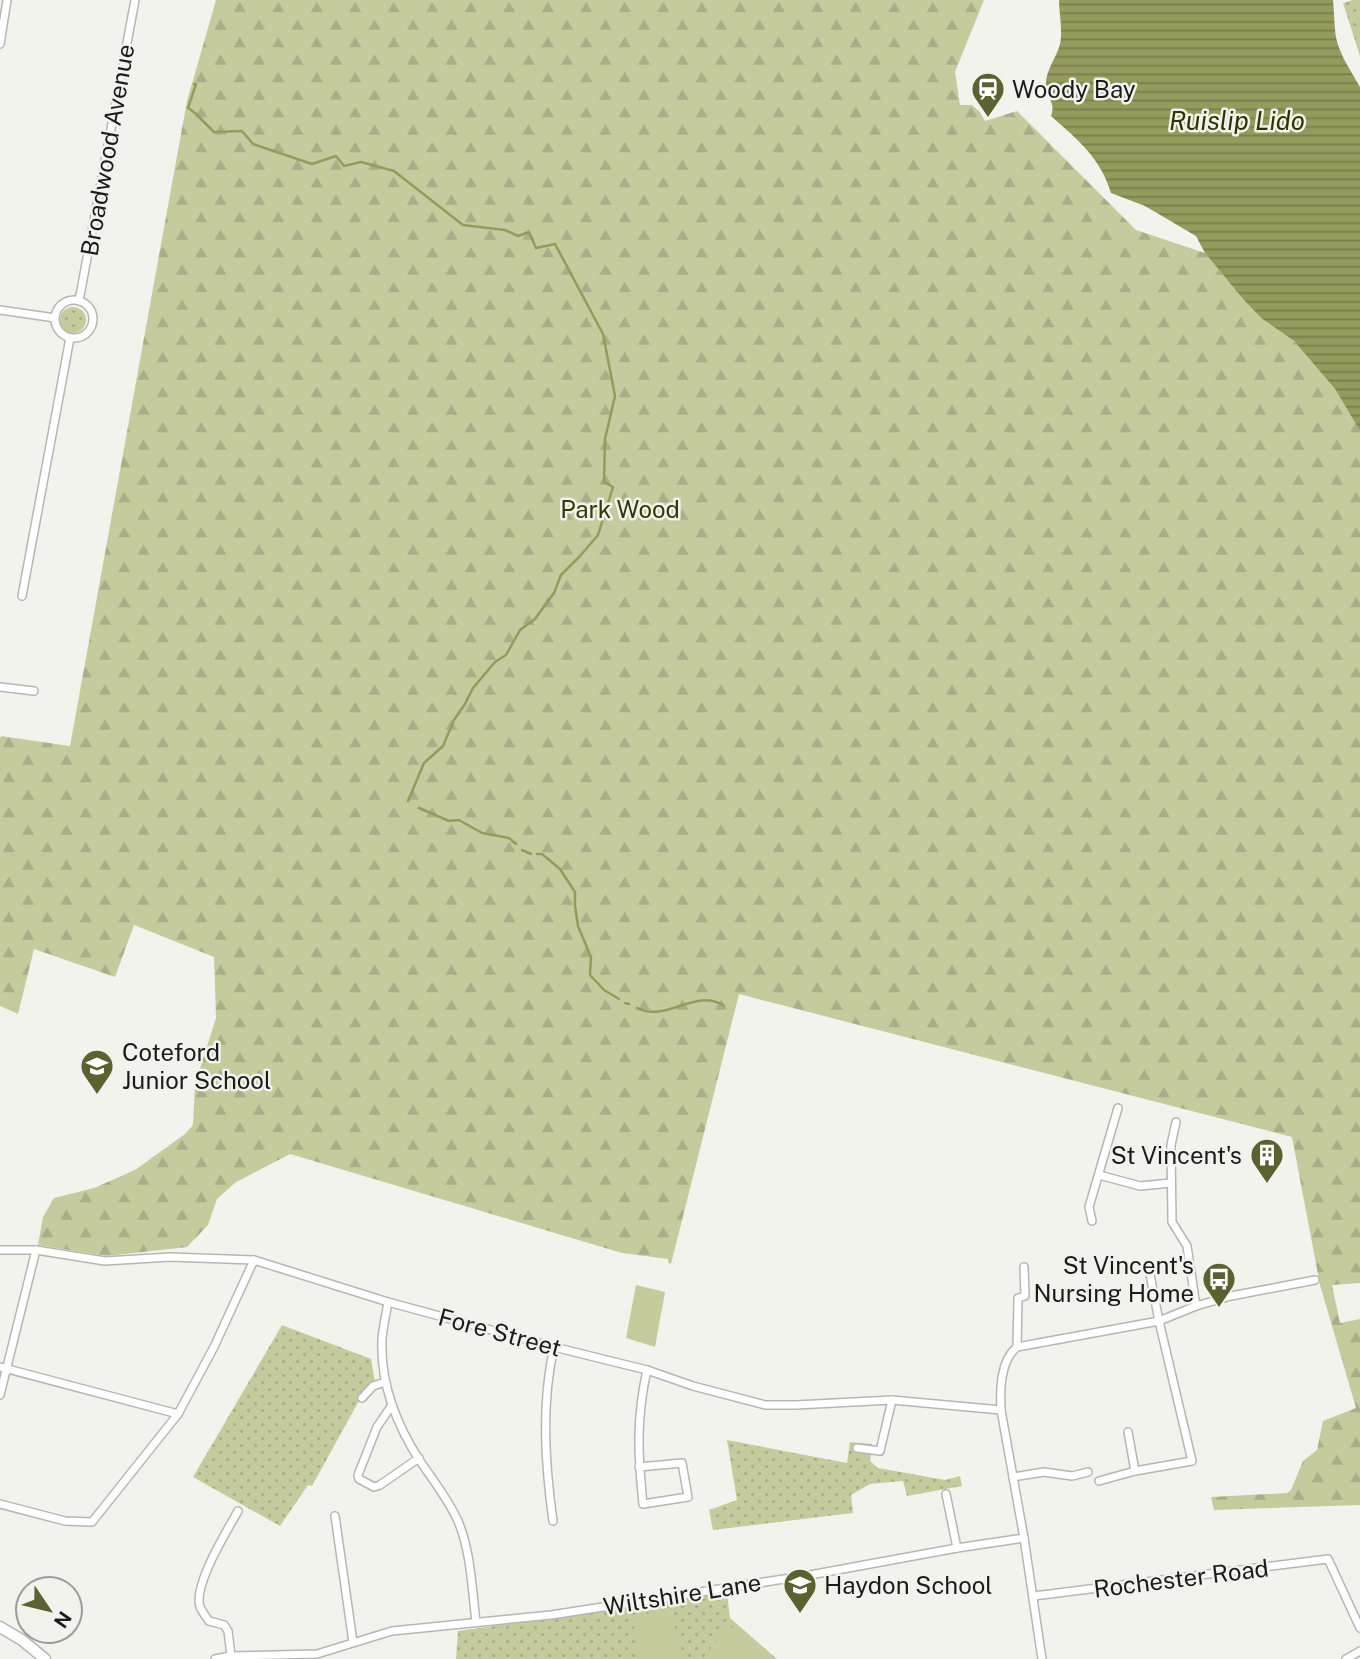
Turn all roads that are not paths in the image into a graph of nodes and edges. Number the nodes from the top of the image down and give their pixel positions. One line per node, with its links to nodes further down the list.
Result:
1 (7, 0): 3 (street)
2 (135, 0): 4 (street, Broadwood Avenue)
3 (0, 44)
4 (79, 301): 6 (street); 7 (street)
5 (0, 310): 6 (street)
6 (55, 318): 7 (street)
7 (70, 338): 8 (street)
8 (22, 596)
9 (0, 687): 10 (street)
10 (34, 691)
11 (1118, 1108): 13 (street)
12 (1176, 1122): 14 (street)
13 (1099, 1175): 14 (street); 15 (street)
14 (1171, 1183): 23 (street)
15 (1092, 1221)
16 (0, 1250): 17 (street, Fore Street)
17 (36, 1250): 18 (street, Fore Street); 27 (street)
18 (254, 1260): 22 (street, Fore Street); 35 (street)
19 (1147, 1264): 24 (street)
20 (1024, 1267): 26 (street)
21 (1315, 1280): 23 (street)
22 (388, 1302): 25 (street, Fore Street); 29 (street)
23 (1196, 1306): 24 (street)
24 (1158, 1321): 26 (street); 40 (street)
25 (554, 1347): 28 (street, Fore Street); 48 (street)
26 (1017, 1347): 34 (street)
27 (3, 1368): 30 (street); 35 (street)
28 (647, 1370): 32 (street, Fore Street); 39 (street)
29 (385, 1382): 31 (street); 33 (street)
30 (0, 1395)
31 (362, 1398)
32 (892, 1400): 34 (street, Fore Street); 37 (street)
33 (392, 1405): 38 (street); 38 (street)
34 (1001, 1410): 42 (street)
35 (178, 1414): 45 (street)
36 (1128, 1432): 40 (street)
37 (857, 1448)
38 (419, 1458): 52 (street)
39 (639, 1467): 39 (street)
40 (1135, 1471): 43 (street)
41 (1088, 1472): 42 (street)
42 (1013, 1477): 49 (street)
43 (1098, 1481)
44 (946, 1494): 50 (street)
45 (0, 1504)
46 (238, 1511): 57 (street)
47 (335, 1516): 55 (street)
48 (552, 1521)
49 (1024, 1538): 50 (street, Wiltshire Lane); 51 (street)
50 (957, 1548): 52 (street, Wiltshire Lane)
51 (1034, 1596): 54 (street, Rochester Road); 60 (street)
52 (476, 1622): 55 (street, Wiltshire Lane)
53 (0, 1627): 58 (main road)
54 (1360, 1628)
55 (353, 1642): 57 (street, Wiltshire Lane)
56 (1360, 1651): 61 (street)
57 (231, 1656): 59 (street, Wiltshire Lane)
58 (46, 1659)
59 (215, 1659)
60 (1042, 1659)
61 (1346, 1659)

